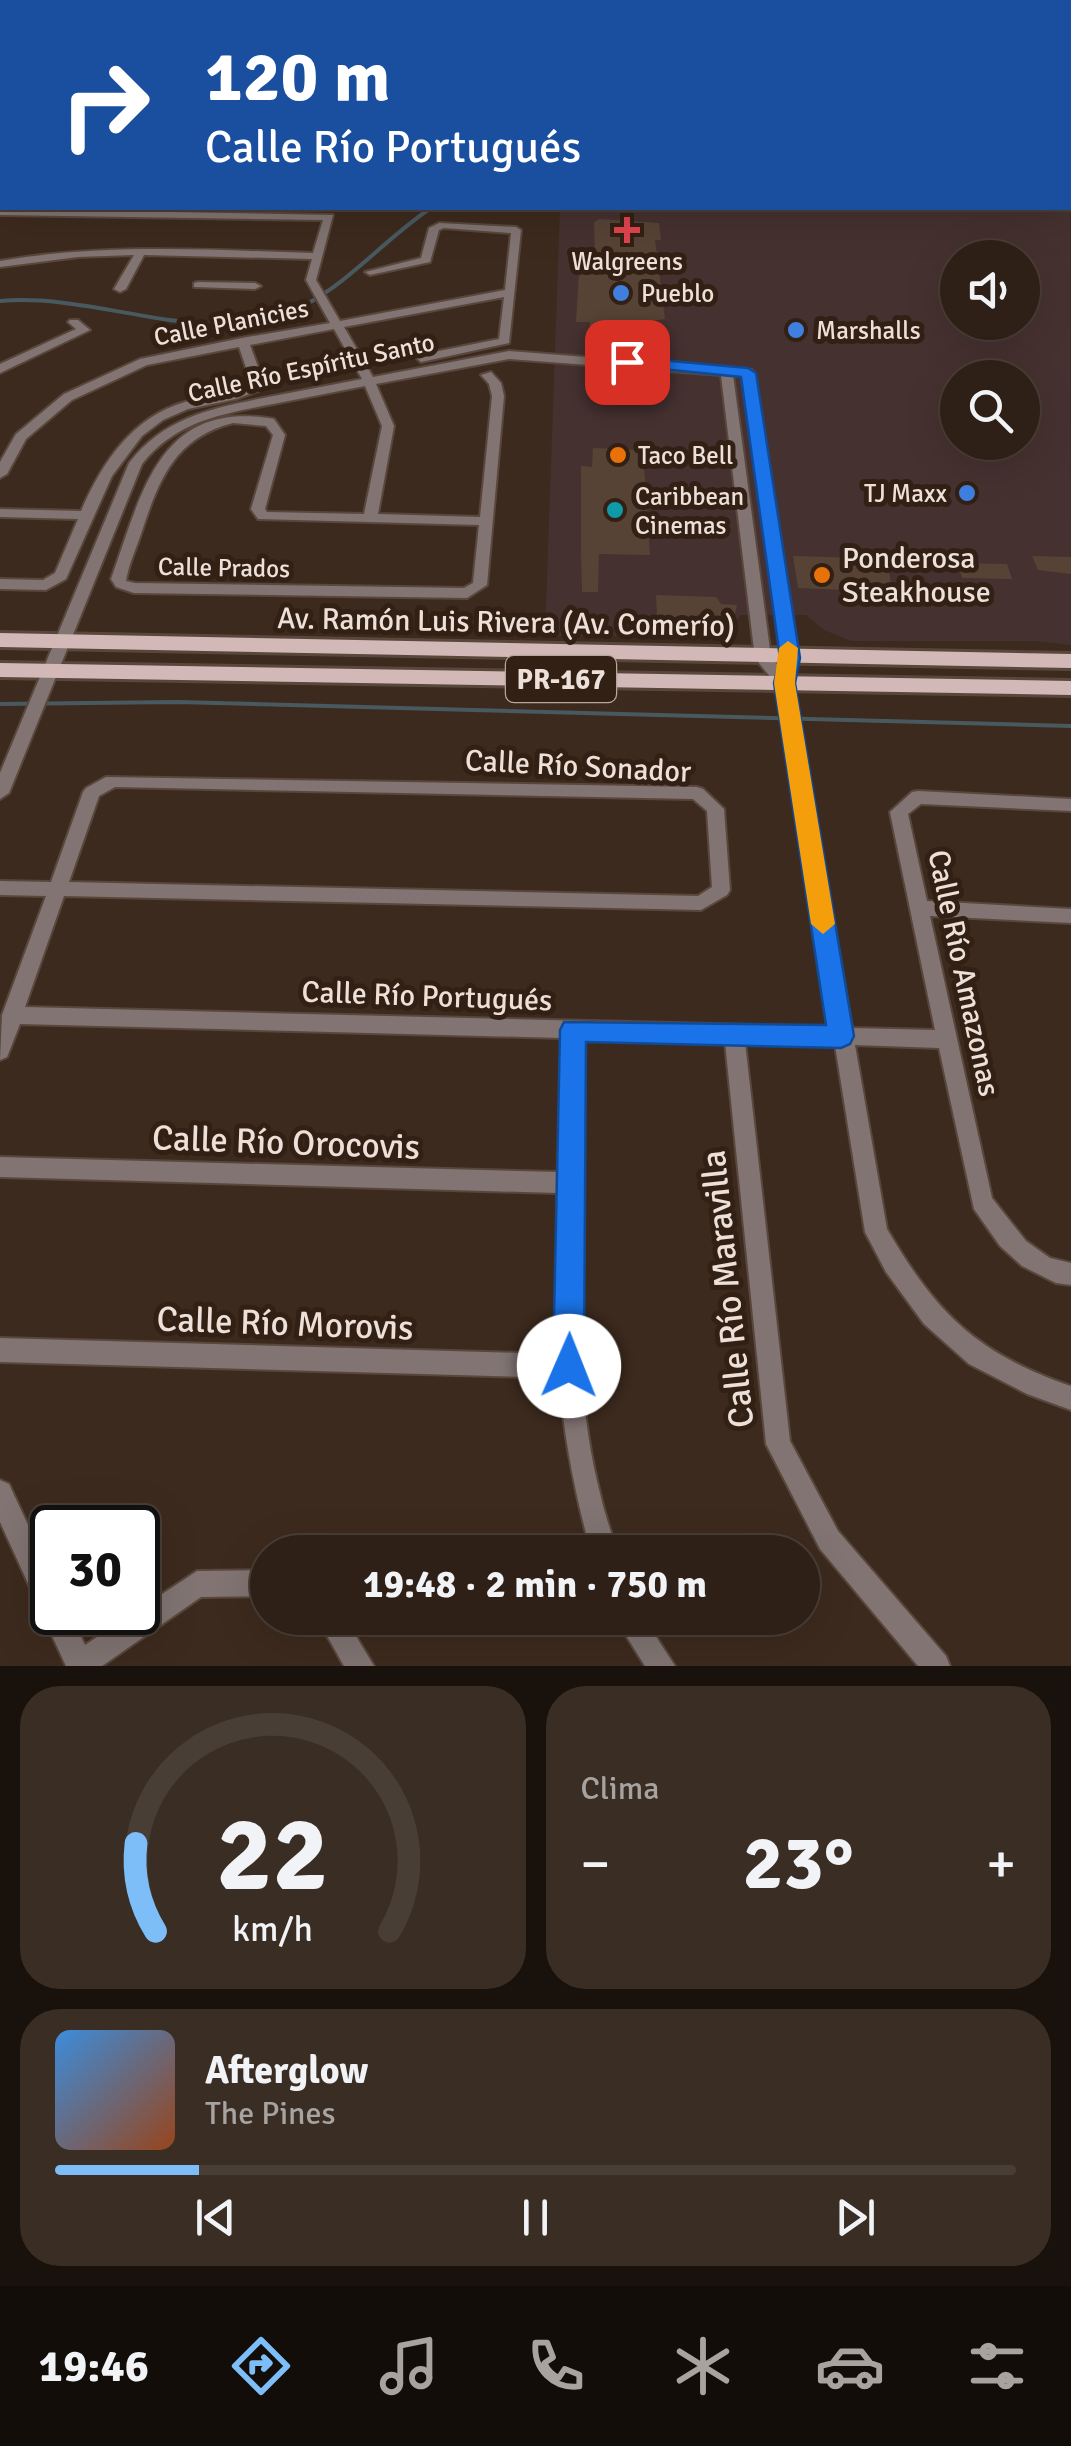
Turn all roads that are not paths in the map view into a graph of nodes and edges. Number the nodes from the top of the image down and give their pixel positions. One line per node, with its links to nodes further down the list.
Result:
1 (0, 212): 4 (street)
2 (140, 253): 3 (street); 5 (street); 8 (street)
3 (224, 255): 4 (street); 7 (street)
4 (315, 256): 10 (street)
5 (0, 264)
6 (370, 272): 9 (street)
7 (255, 286)
8 (120, 289)
9 (511, 292): 10 (street, Calle Planicies); 13 (street)
10 (337, 323): 12 (street, Calle Planicies); 17 (street)
11 (79, 326): 14 (street)
12 (242, 341): 18 (street, Calle Planicies); 20 (street)
13 (417, 353)
14 (0, 368)
15 (726, 370): 17 (street, Calle Río Espíritu Santo); 26 (street); 27 (street, Calle Río Espíritu Santo)
16 (487, 375): 22 (street)
17 (370, 381): 21 (street); 25 (street, Calle Río Espíritu Santo)
18 (0, 474)
19 (0, 514): 20 (street)
20 (88, 515): 23 (street)
21 (370, 520): 22 (street, Calle Prados); 22 (street, Calle Prados)
22 (485, 522)
23 (0, 584)
24 (0, 640): 25 (main road, Av. Ramón Luis Rivera (Av. Comerío) / PR-167)
25 (62, 641): 26 (main road, Av. Ramón Luis Rivera (Av. Comerío) / PR-167); 30 (street, Calle Río Espíritu Santo)
26 (763, 658): 27 (main road, Av. Ramón Luis Rivera (Av. Comerío) / PR-167); 32 (street)
27 (790, 658): 28 (main road, Av. Ramón Luis Rivera (Av. Comerío) / PR-167); 32 (street)
28 (1071, 662)
29 (0, 670): 30 (main road, Av. Ramón Luis Rivera (Av. Comerío) / PR-167)
30 (47, 681): 32 (main road, Av. Ramón Luis Rivera (Av. Comerío) / PR-167); 33 (street, Calle Río Espíritu Santo)
31 (1071, 688): 32 (main road, Av. Ramón Luis Rivera (Av. Comerío) / PR-167)
32 (787, 693): 42 (street)
33 (0, 794)
34 (1071, 805): 37 (street, Calle Río Amazonas)
35 (0, 888): 36 (street, Calle Río Sonador)
36 (56, 889): 36 (street, Calle Río Sonador); 39 (street)
37 (918, 908): 38 (street); 43 (street, Calle Río Amazonas)
38 (1071, 916)
39 (12, 1015): 40 (street, Calle Río Portugués); 44 (street)
40 (573, 1030): 41 (street, Calle Río Portugués); 46 (street)
41 (734, 1034): 42 (street, Calle Río Portugués); 61 (street, Calle Río Maravilla)
42 (841, 1036): 43 (street, Calle Río Portugués); 50 (street)
43 (947, 1039): 47 (street, Calle Río Amazonas)
44 (0, 1051)
45 (0, 1167): 46 (street, Calle Río Orocovis)
46 (571, 1182): 49 (street)
47 (1071, 1274)
48 (0, 1350): 49 (street, Calle Río Morovis)
49 (569, 1366): 52 (street)
50 (1071, 1398)
51 (0, 1493): 53 (street)
52 (598, 1535)
53 (30, 1558)
54 (250, 1583): 58 (street)
55 (66, 1635): 58 (street)
56 (341, 1635): 59 (street)
57 (640, 1635): 60 (street)
58 (80, 1666)
59 (360, 1666)
60 (661, 1666)
61 (936, 1666)

